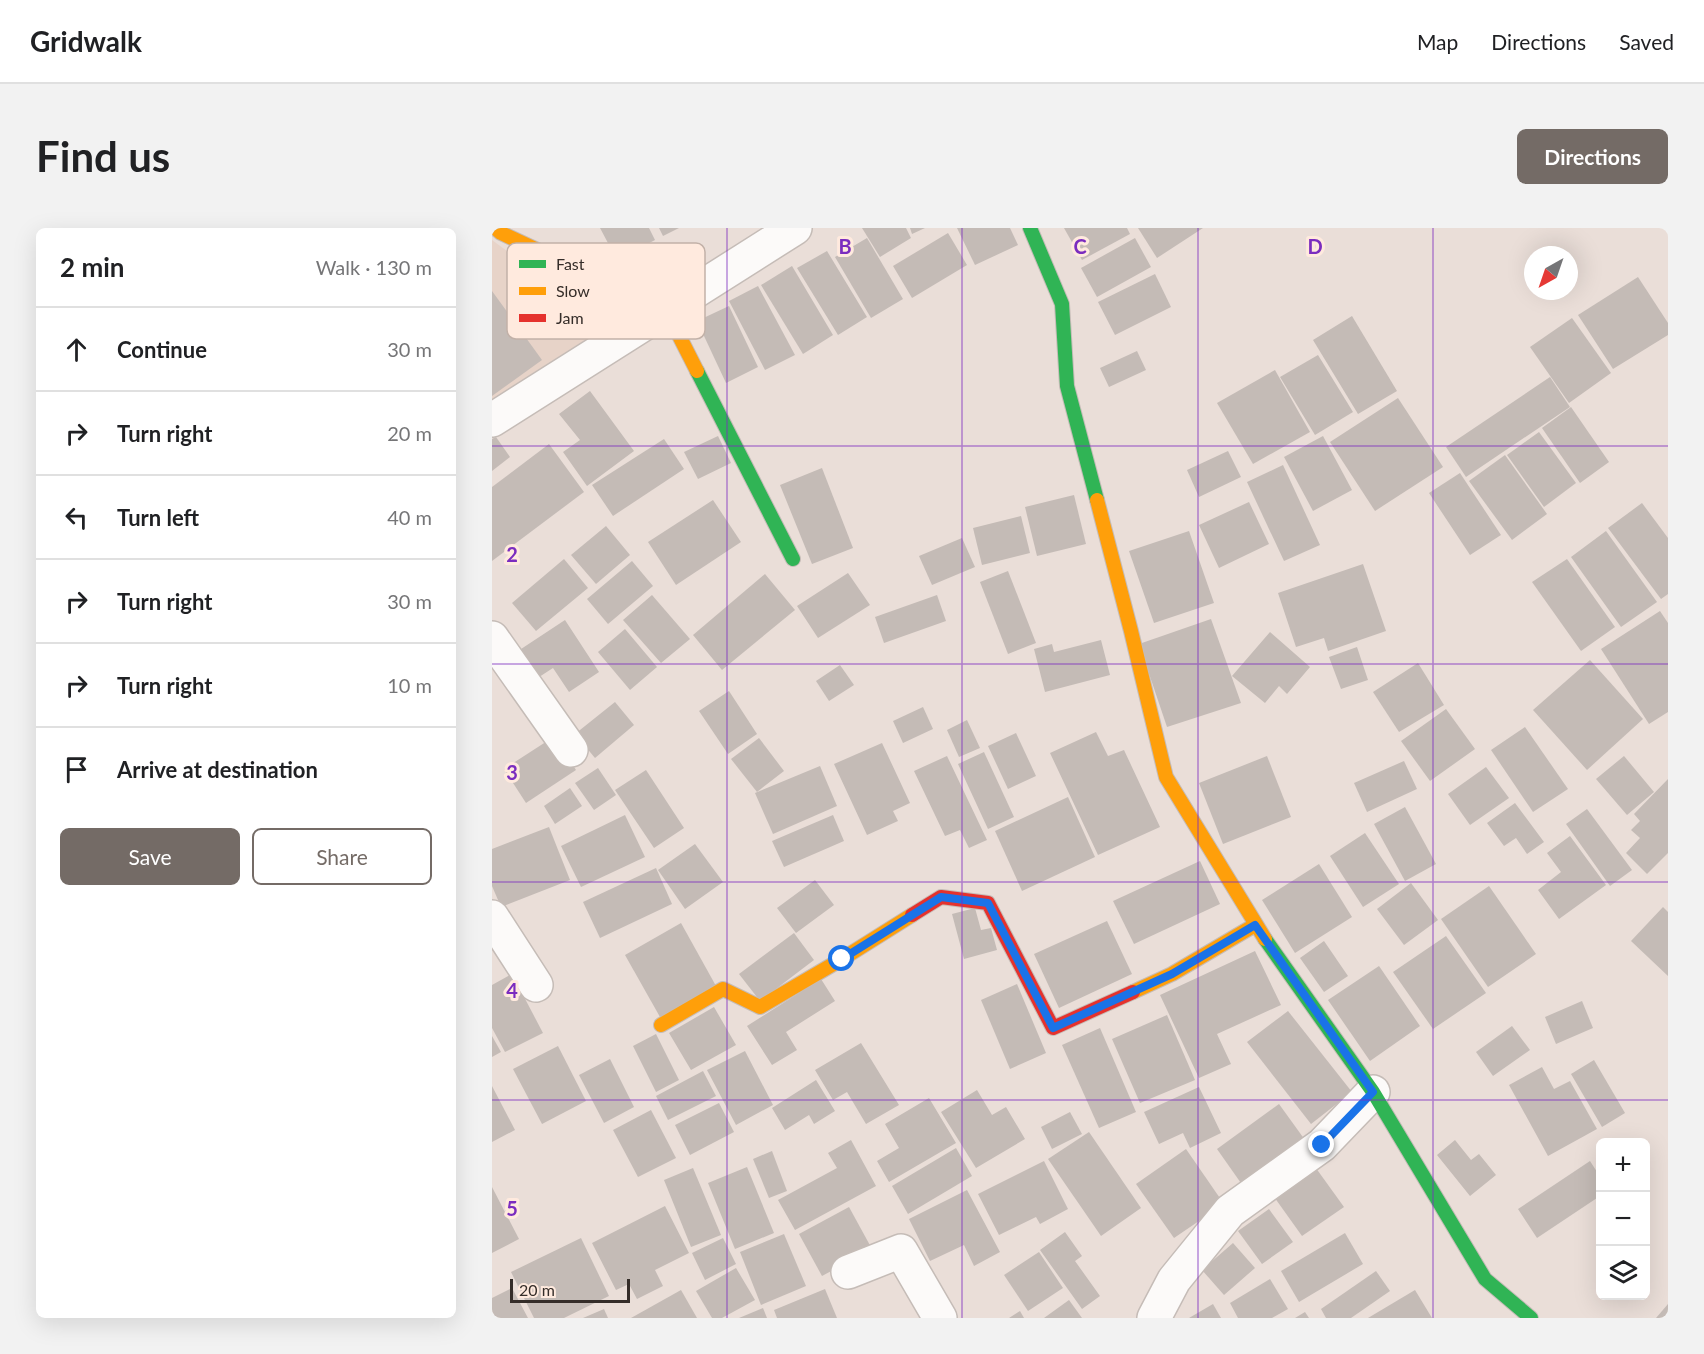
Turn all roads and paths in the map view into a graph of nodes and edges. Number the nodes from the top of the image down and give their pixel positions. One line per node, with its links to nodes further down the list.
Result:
1 (495, 228): 4 (street)
2 (795, 228): 5 (street)
3 (1030, 228): 13 (street)
4 (522, 243)
5 (705, 285)
6 (620, 339): 8 (street)
7 (681, 339): 9 (street)
8 (492, 420)
9 (793, 559)
10 (492, 638): 11 (street)
11 (572, 750)
12 (492, 917): 14 (street)
13 (1255, 925): 15 (street); 16 (street)
14 (536, 985)
15 (661, 1025)
16 (1373, 1092): 19 (street); 20 (street)
17 (848, 1272): 18 (street)
18 (940, 1318)
19 (1154, 1318)
20 (1531, 1318)

